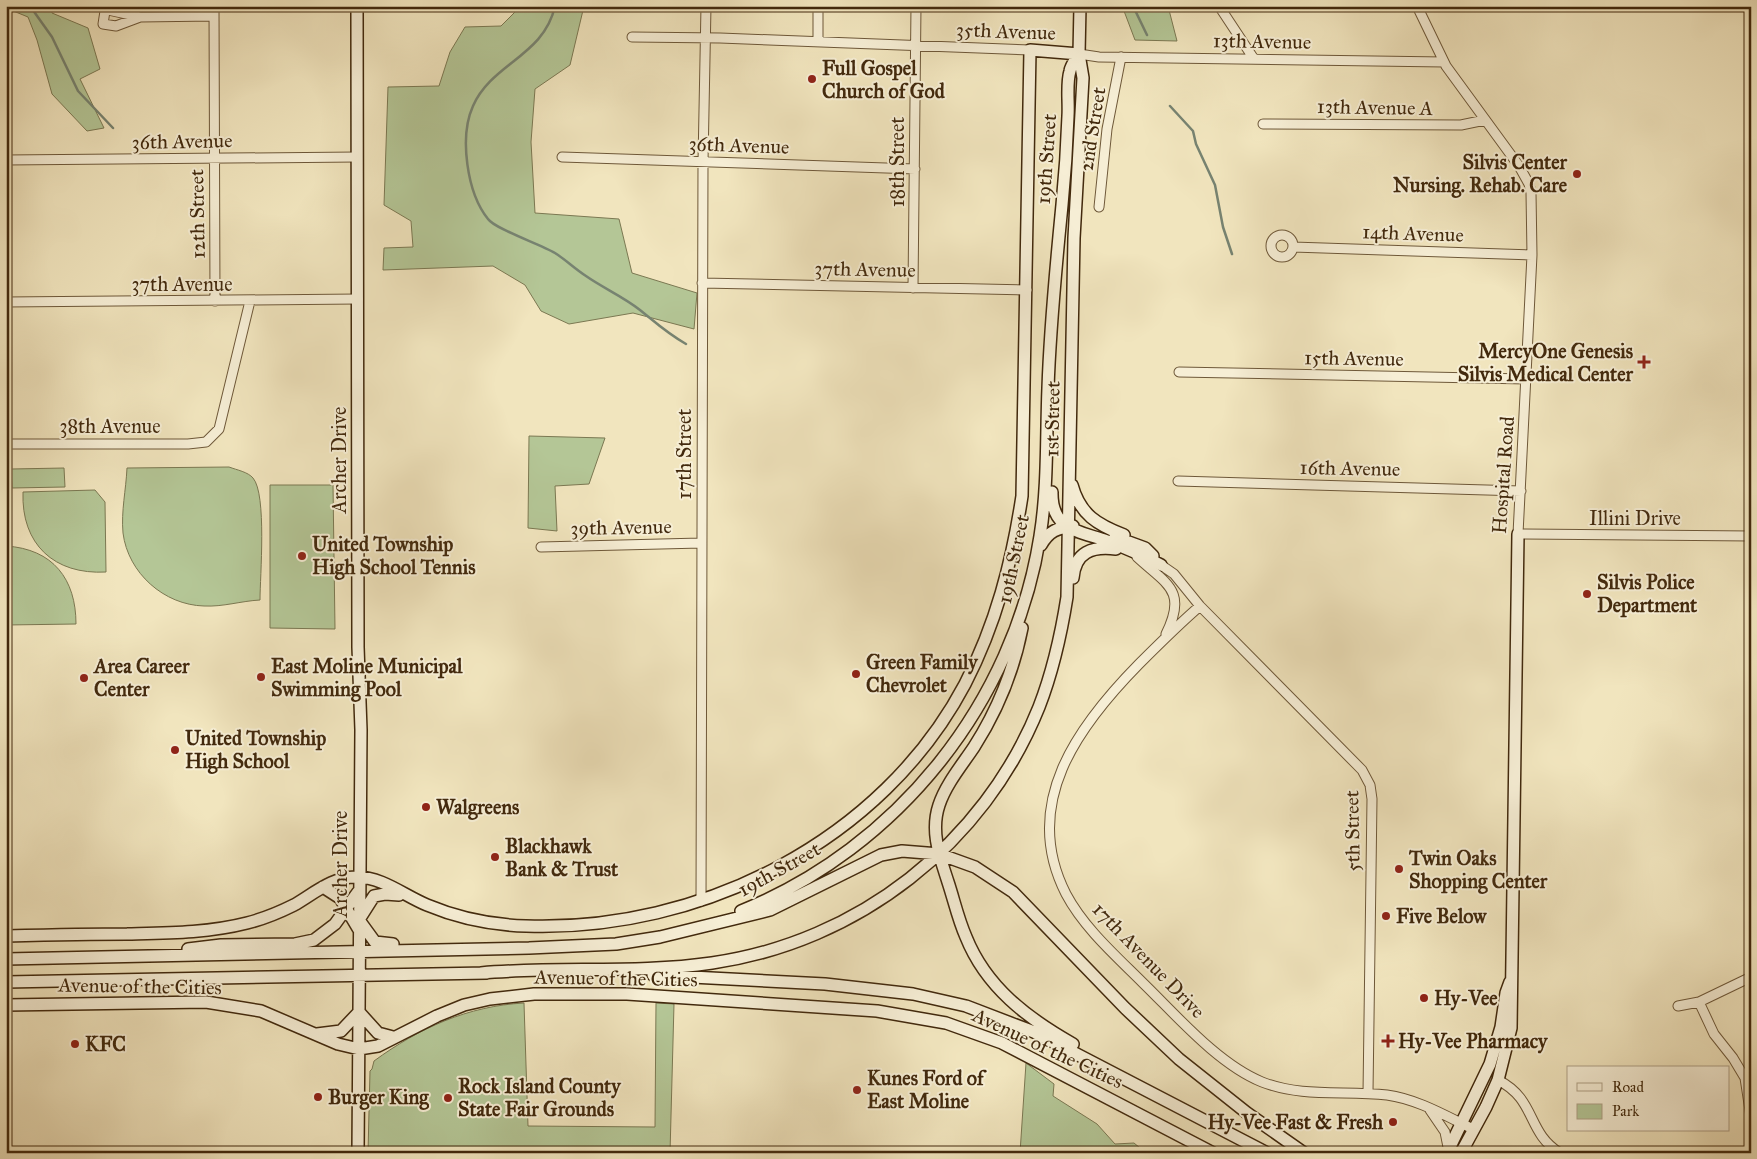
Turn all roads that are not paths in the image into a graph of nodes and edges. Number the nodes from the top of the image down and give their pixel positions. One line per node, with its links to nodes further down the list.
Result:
1 (214, 6): 9 (street, 12th Street)
2 (357, 6): 22 (main road, Archer Drive)
3 (706, 6): 12 (street, 17th Street)
4 (818, 6): 13 (street)
5 (916, 6): 14 (street, 18th Street)
6 (1080, 6): 16 (main road)
7 (1219, 6): 18 (street)
8 (1417, 6): 19 (street, Hospital Road)
9 (214, 16): 10 (street); 24 (street, 12th Street)
10 (140, 17)
11 (632, 37): 12 (street, 35th Avenue)
12 (705, 38): 13 (street, 35th Avenue); 26 (street, 17th Street)
13 (818, 42): 14 (street, 35th Avenue)
14 (915, 47): 15 (street, 35th Avenue); 27 (street, 18th Street)
15 (1030, 50): 16 (main road, 35th Avenue); 33 (main road, 19th Street)
16 (1079, 54): 17 (street, 13th Avenue); 38 (main road, 19th Street); 42 (main road, 1st Street)
17 (1122, 57): 18 (street, 13th Avenue); 28 (street, 2nd Street)
18 (1254, 59): 19 (street, 13th Avenue)
19 (1444, 62): 20 (street, Hospital Road)
20 (1485, 120): 21 (street, 13th Avenue A); 30 (street, Hospital Road)
21 (1263, 124)
22 (357, 157): 24 (street, 36th Avenue); 34 (main road, Archer Drive)
23 (562, 157): 26 (street, 36th Avenue)
24 (214, 158): 25 (street, 36th Avenue); 35 (street, 12th Street)
25 (6, 160)
26 (703, 162): 27 (street, 36th Avenue); 31 (street, 17th Street)
27 (915, 169): 32 (street, 18th Street)
28 (1099, 207)
29 (1292, 246): 30 (street, 14th Avenue)
30 (1532, 255): 40 (street, Hospital Road)
31 (702, 283): 32 (street, 37th Avenue); 48 (street, 17th Street)
32 (913, 288): 33 (street, 37th Avenue)
33 (1027, 290): 62 (main road, 19th Street)
34 (358, 299): 36 (street, 37th Avenue); 58 (main road, Archer Drive)
35 (216, 301): 36 (street, 37th Avenue); 37 (street, 37th Avenue)
36 (250, 301): 41 (street, 38th Avenue)
37 (6, 302)
38 (1049, 363): 45 (main road); 50 (main road, 19th Street)
39 (1179, 372): 40 (street, 15th Avenue)
40 (1527, 379): 44 (street, Hospital Road)
41 (6, 444)
42 (1070, 476): 45 (main road, 1st Street); 52 (main road)
43 (1178, 481): 44 (street, 16th Avenue)
44 (1522, 491): 46 (street, Hospital Road)
45 (1068, 527): 50 (main road); 51 (main road); 52 (main road); 56 (main road, 1st Street)
46 (1518, 534): 47 (street, Illini Drive); 76 (main road, Hospital Road)
47 (1751, 536)
48 (701, 543): 49 (street, 39th Avenue); 62 (street, 17th Street)
49 (541, 547)
50 (1038, 550): 53 (main road, 19th Street)
51 (1132, 552): 52 (main road); 55 (street); 56 (main road)
52 (1159, 563): 54 (street)
53 (1031, 579): 57 (main road, Avenue of the Cities); 65 (main road, 19th Street)
54 (1200, 606): 55 (street, 17th Avenue Drive); 87 (street, 5th Street)
55 (1164, 639): 87 (street, 17th Avenue Drive)
56 (1026, 736): 57 (main road, 1st Street)
57 (939, 854): 65 (main road, Avenue of the Cities); 71 (main road); 86 (main road, Avenue of the Cities); 96 (main road, Avenue of the Cities)
58 (358, 877): 59 (main road); 60 (main road, Archer Drive); 61 (main road)
59 (323, 887): 63 (main road); 66 (main road)
60 (358, 892): 63 (main road); 64 (main road, Archer Drive)
61 (412, 898): 62 (main road); 64 (main road)
62 (701, 901)
63 (346, 910): 64 (main road); 69 (main road)
64 (359, 925): 67 (main road); 68 (main road, Archer Drive)
65 (702, 926): 67 (main road, Avenue of the Cities)
66 (6, 936)
67 (558, 947): 68 (main road, Avenue of the Cities)
68 (359, 951): 69 (main road, Avenue of the Cities); 73 (main road, Archer Drive)
69 (131, 956): 70 (main road, Avenue of the Cities)
70 (6, 959)
71 (481, 973): 73 (main road, Avenue of the Cities); 86 (main road, Avenue of the Cities)
72 (340, 975): 73 (main road, Avenue of the Cities); 75 (main road, Avenue of the Cities); 77 (main road, Avenue of the Cities)
73 (359, 975): 81 (main road, Archer Drive)
74 (1751, 977): 78 (street)
75 (192, 978)
76 (1511, 980): 85 (main road, Hospital Road); 90 (main road, Hospital Road)
77 (6, 982)
78 (1699, 1002): 80 (street); 89 (street)
79 (6, 1004): 82 (main road, Avenue of the Cities)
80 (1678, 1006)
81 (359, 1012): 82 (main road); 83 (main road); 84 (main road, Archer Drive)
82 (317, 1034): 84 (main road, Avenue of the Cities)
83 (393, 1038): 84 (main road, Avenue of the Cities); 94 (main road, Avenue of the Cities)
84 (360, 1049): 93 (main road, Archer Drive)
85 (1498, 1080): 91 (main road, Hospital Road); 98 (street)
86 (1152, 1093): 95 (main road, Avenue of the Cities)
87 (1368, 1093): 88 (street, 17th Avenue Drive)
88 (1428, 1108): 90 (street, 17th Avenue Drive); 92 (street)
89 (1751, 1117)
90 (1461, 1123): 91 (street, 17th Avenue Drive); 92 (main road, Hospital Road)
91 (1473, 1129): 97 (main road, Hospital Road)
92 (1448, 1150)
93 (358, 1153)
94 (1213, 1153)
95 (1267, 1153)
96 (1304, 1153)
97 (1461, 1153)
98 (1560, 1153)

